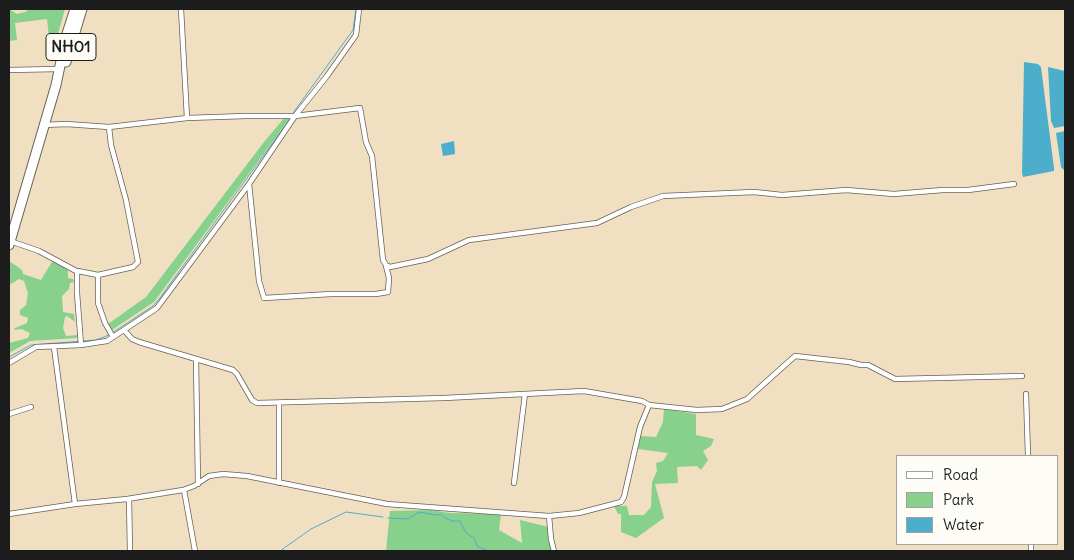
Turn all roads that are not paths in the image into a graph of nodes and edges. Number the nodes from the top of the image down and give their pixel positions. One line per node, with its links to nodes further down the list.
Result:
1 (75, 9): 5 (highway, NH01)
2 (82, 9): 7 (highway, NH01)
3 (181, 9): 9 (street)
4 (359, 9): 8 (street)
5 (59, 69): 6 (street); 7 (highway, NH01)
6 (9, 70)
7 (56, 85): 10 (highway, NH01)
8 (296, 116): 9 (street); 12 (street); 15 (street)
9 (187, 118): 11 (street)
10 (44, 125): 11 (street); 14 (highway, NH01)
11 (109, 127): 17 (street)
12 (249, 184): 15 (street); 18 (street)
13 (1014, 184): 15 (street)
14 (9, 243): 16 (street)
15 (386, 266)
16 (78, 272): 17 (street); 20 (street)
17 (98, 274): 19 (street)
18 (124, 330): 19 (street); 22 (street)
19 (113, 338): 20 (street)
20 (81, 345): 21 (street)
21 (54, 347): 23 (street); 37 (street)
22 (196, 359): 27 (street); 34 (street)
23 (9, 363)
24 (1022, 376): 28 (street)
25 (525, 394): 27 (street); 28 (street); 33 (street)
26 (1026, 394): 31 (street)
27 (279, 403): 32 (street)
28 (649, 405): 39 (street)
29 (31, 407): 30 (street)
30 (9, 414)
31 (1028, 455)
32 (279, 483): 34 (street); 39 (street)
33 (514, 483)
34 (198, 484): 35 (street)
35 (184, 490): 36 (street); 41 (street)
36 (129, 499): 37 (street); 40 (street)
37 (75, 504): 38 (street)
38 (9, 514)
39 (549, 516): 42 (street)
40 (130, 551)
41 (195, 551)
42 (554, 551)

